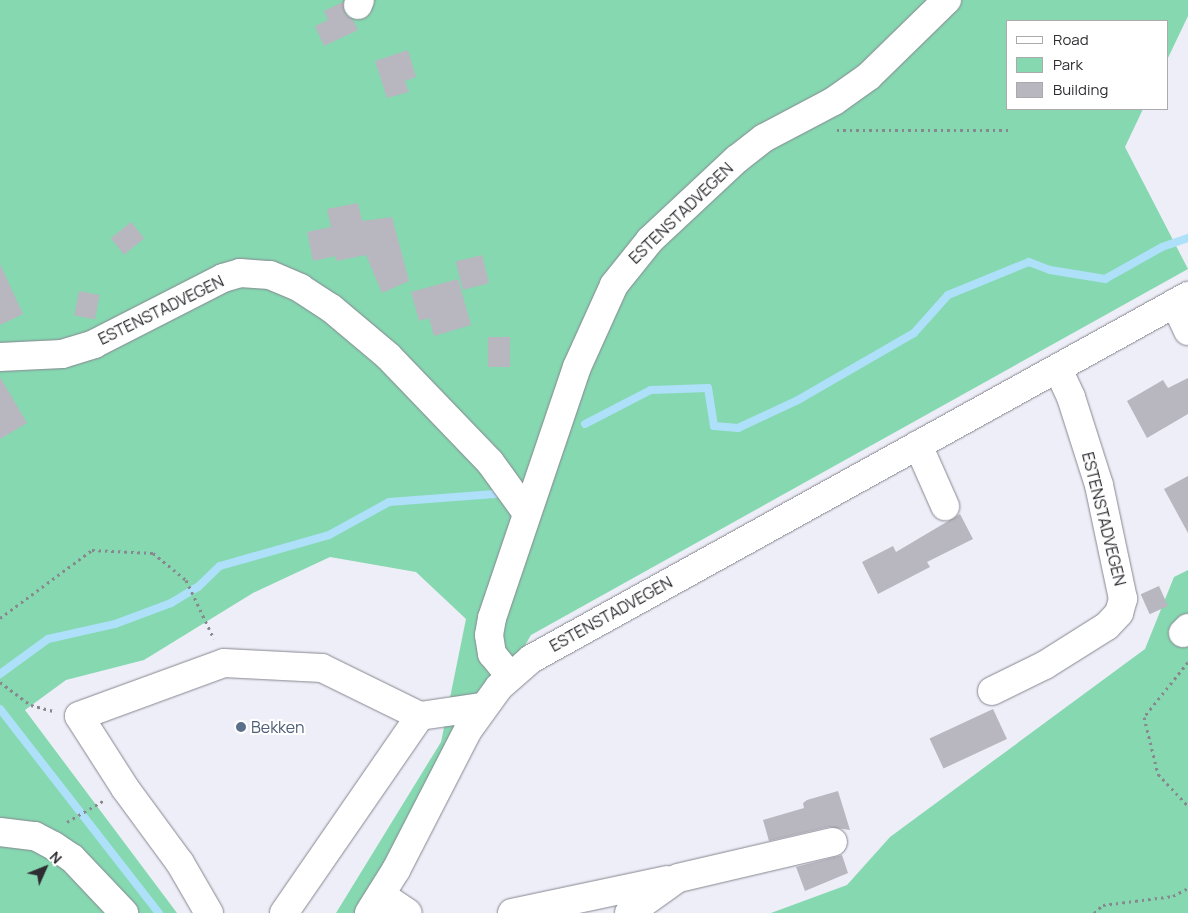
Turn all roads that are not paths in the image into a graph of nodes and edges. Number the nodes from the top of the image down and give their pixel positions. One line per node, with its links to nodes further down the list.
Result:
1 (946, 0): 8 (street, ESTENSTADVEGEN)
2 (1182, 300): 3 (street, ESTENSTADVEGEN); 5 (street, ESTENSTADVEGEN)
3 (1188, 331)
4 (0, 357): 8 (street, ESTENSTADVEGEN)
5 (1058, 369): 6 (street, ESTENSTADVEGEN); 12 (street, ESTENSTADVEGEN)
6 (918, 445): 7 (street); 11 (street, ESTENSTADVEGEN)
7 (945, 506)
8 (526, 512): 11 (street, ESTENSTADVEGEN)
9 (1188, 628): 10 (street)
10 (1188, 634)
11 (510, 676): 13 (street, ESTENSTADVEGEN)
12 (992, 691)
13 (482, 708): 14 (street); 18 (street, ESTENSTADVEGEN)
14 (420, 716): 20 (street); 21 (street)
15 (0, 832): 19 (street)
16 (833, 842): 17 (street)
17 (678, 878): 23 (street); 24 (street)
18 (375, 904): 22 (street, ESTENSTADVEGEN)
19 (124, 913)
20 (208, 913)
21 (284, 913)
22 (408, 913)
23 (512, 913)
24 (629, 913)

